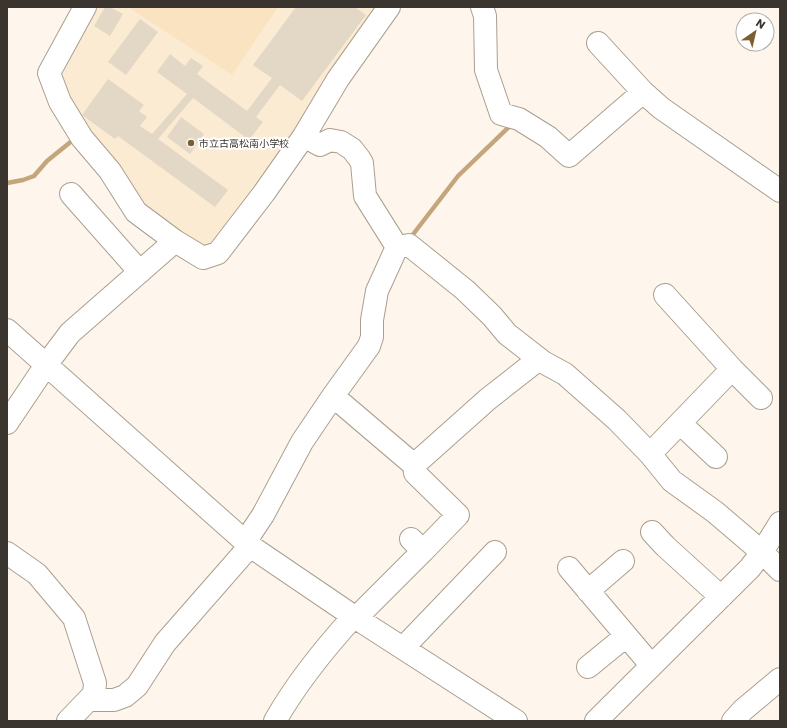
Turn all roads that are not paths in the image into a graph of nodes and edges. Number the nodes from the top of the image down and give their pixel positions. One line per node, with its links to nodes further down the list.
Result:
1 (85, 7): 9 (street)
2 (389, 7): 6 (street)
3 (482, 7): 5 (street)
4 (598, 43): 5 (street)
5 (643, 92): 7 (street)
6 (304, 136): 9 (street); 10 (street)
7 (780, 191)
8 (71, 194): 11 (street)
9 (175, 241): 11 (street)
10 (397, 247): 14 (street); 17 (street)
11 (140, 272): 15 (street)
12 (665, 295): 16 (street)
13 (7, 330): 15 (street)
14 (539, 359): 21 (street); 23 (street)
15 (46, 365): 19 (street); 26 (street)
16 (732, 369): 18 (street); 20 (street)
17 (333, 396): 23 (street); 26 (street)
18 (761, 398)
19 (7, 423)
20 (680, 423): 21 (street); 22 (street)
21 (650, 454): 28 (street)
22 (716, 457)
23 (414, 465): 35 (street)
24 (780, 523): 28 (street)
25 (665, 538): 34 (street)
26 (247, 544): 35 (street); 41 (street)
27 (495, 552): 37 (street)
28 (762, 552): 32 (street); 34 (street)
29 (7, 553): 41 (street)
30 (624, 561): 33 (street)
31 (568, 568): 33 (street)
32 (780, 570)
33 (588, 591): 36 (street)
34 (721, 597): 38 (street)
35 (355, 617): 37 (street); 43 (street)
36 (626, 636): 38 (street); 39 (street)
37 (403, 648): 44 (street)
38 (651, 665): 45 (street)
39 (588, 668)
40 (780, 679): 46 (street)
41 (89, 700): 42 (street)
42 (68, 721)
43 (275, 721)
44 (516, 721)
45 (596, 721)
46 (733, 721)

